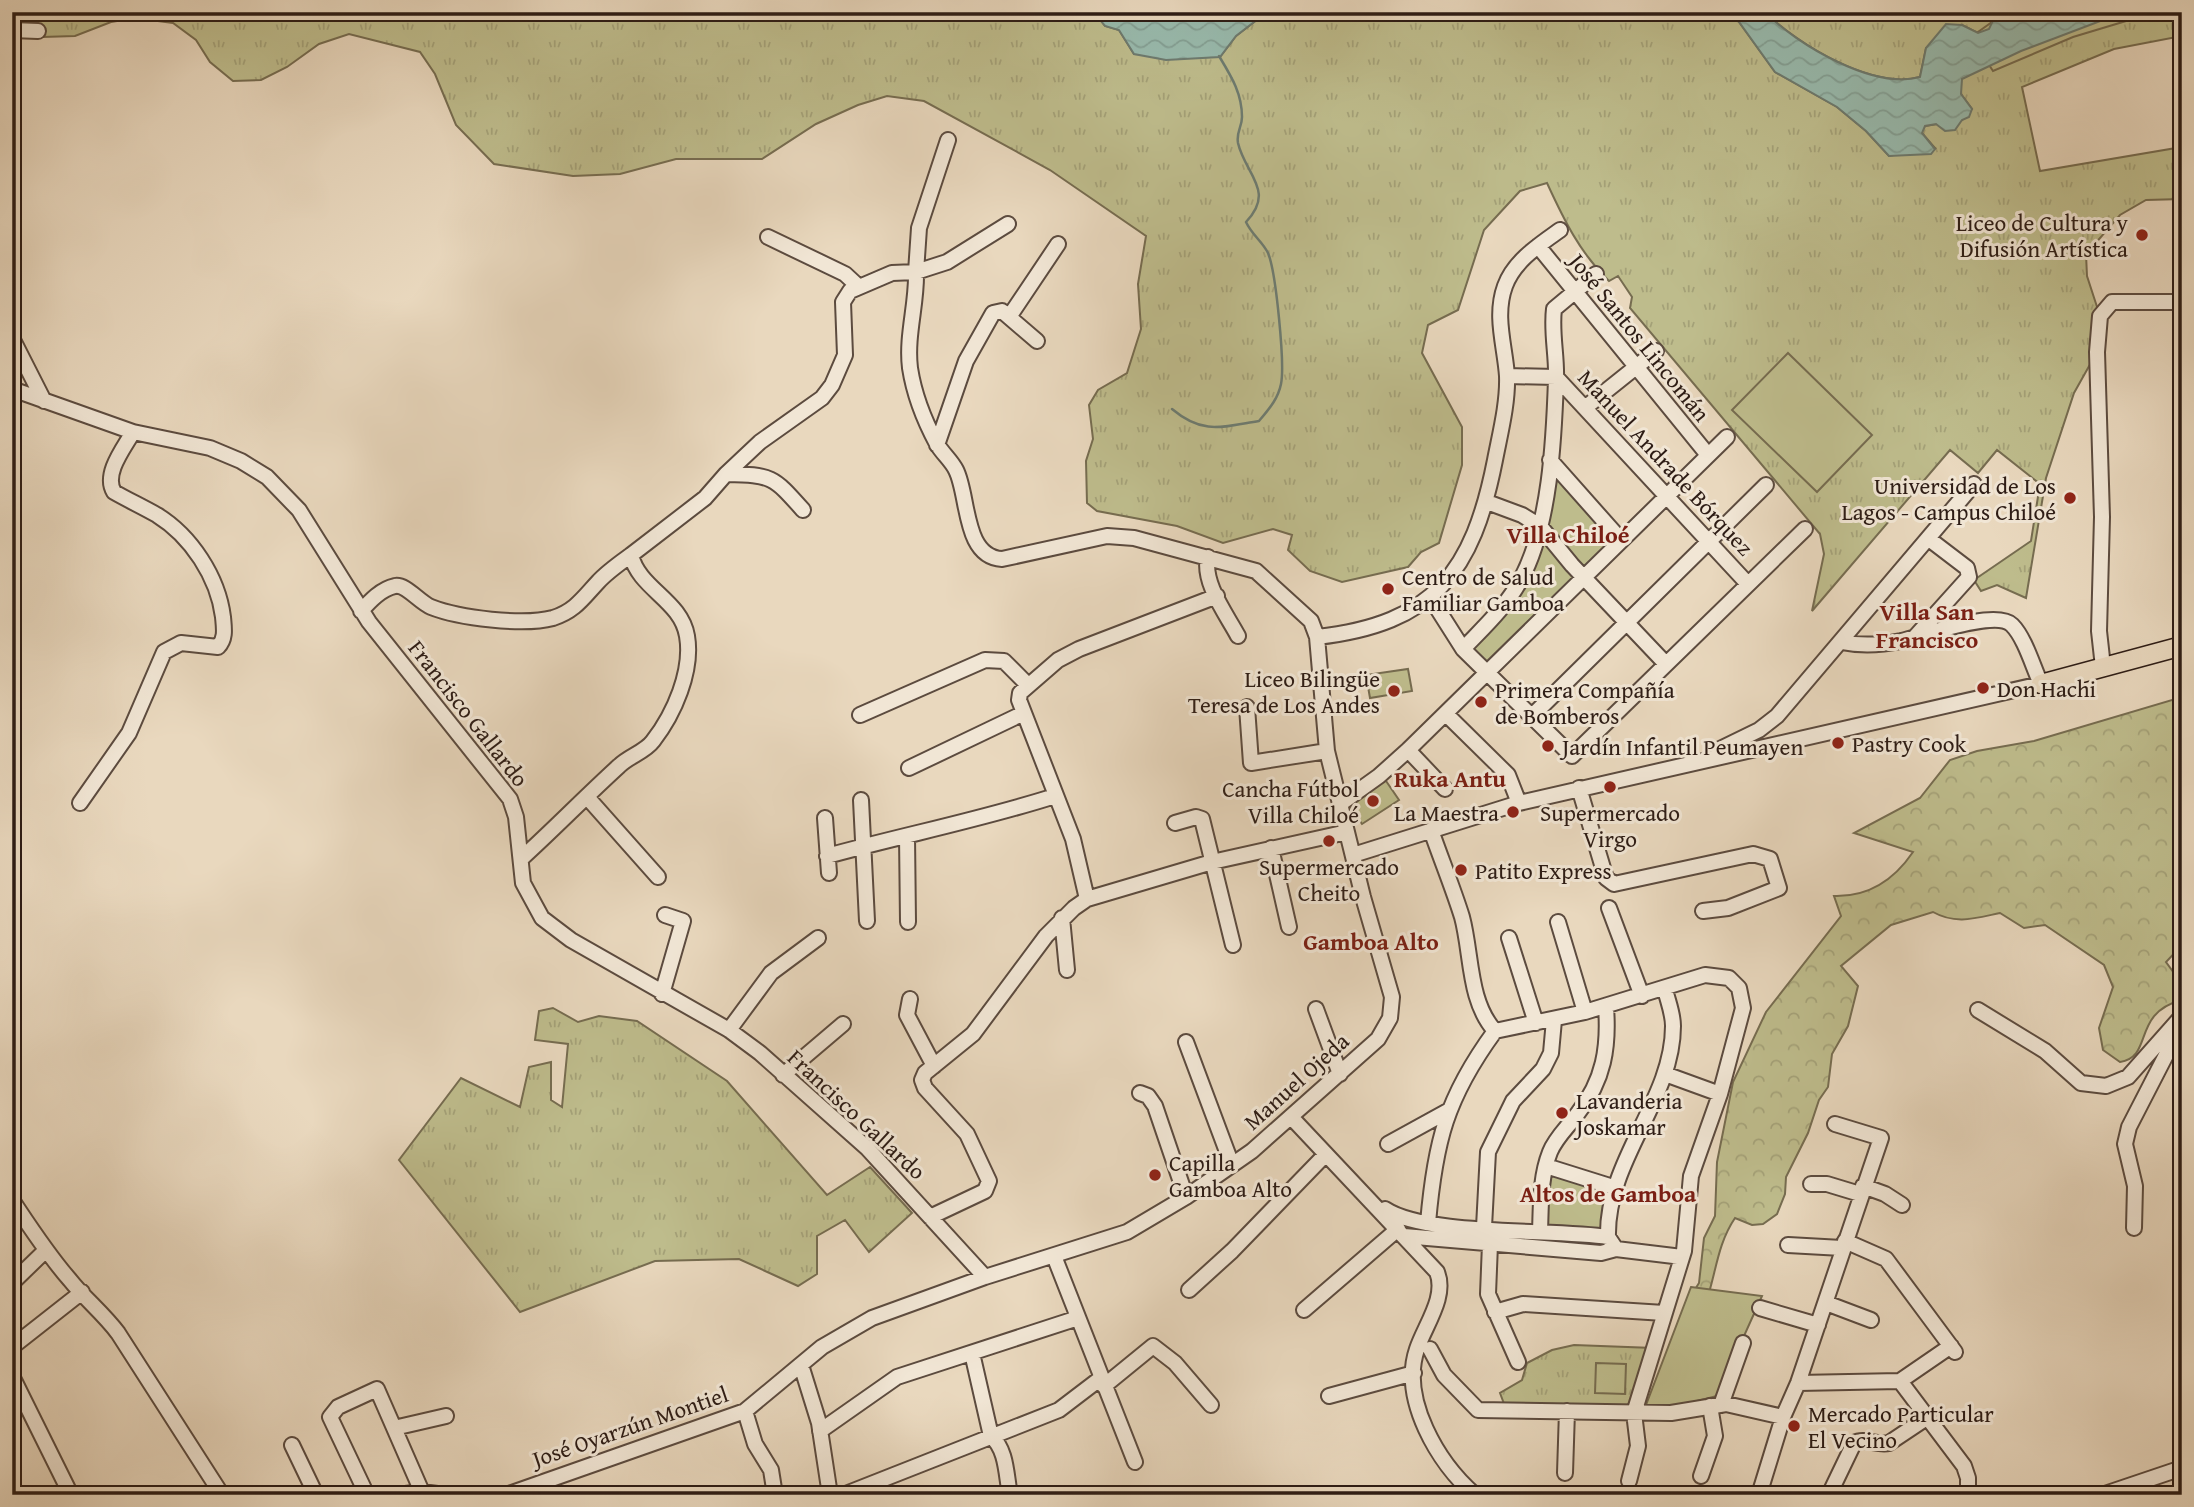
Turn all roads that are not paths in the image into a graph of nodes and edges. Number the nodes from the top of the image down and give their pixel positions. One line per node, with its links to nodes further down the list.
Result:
1 (12, 30): 2 (street)
2 (38, 31)
3 (948, 140): 9 (street)
4 (1008, 224): 9 (street)
5 (1560, 230): 8 (street)
6 (768, 237): 11 (street)
7 (1058, 244): 14 (street)
8 (1538, 246): 12 (street, José Santos Lincomán); 19 (street)
9 (916, 272): 11 (street); 26 (street)
10 (1596, 274): 12 (street)
11 (859, 287): 29 (street)
12 (1574, 292): 18 (street, José Santos Lincomán); 20 (street)
13 (2182, 302): 55 (street)
14 (1009, 317): 16 (street); 26 (street)
15 (12, 338): 22 (street)
16 (1037, 341)
17 (1656, 351): 18 (street)
18 (1634, 368): 23 (street); 27 (street, José Santos Lincomán)
19 (1507, 376): 20 (street, Manuel Andrade Bórquez); 33 (street)
20 (1556, 377): 23 (street, Manuel Andrade Bórquez); 28 (street)
21 (12, 389): 22 (street, Francisco Gallardo)
22 (44, 401): 24 (street, Francisco Gallardo)
23 (1586, 407): 32 (street, Manuel Andrade Bórquez)
24 (133, 432): 46 (street, Francisco Gallardo); 73 (street)
25 (1727, 437): 27 (street)
26 (937, 445): 41 (street)
27 (1708, 455): 32 (street)
28 (1550, 460): 35 (street); 38 (street)
29 (726, 474): 34 (street); 40 (street)
30 (1974, 484): 37 (street)
31 (1766, 485): 39 (street)
32 (1665, 498): 38 (street); 39 (street, Manuel Andrade Bórquez)
33 (1487, 502): 35 (street); 45 (street)
34 (803, 510)
35 (1540, 526): 42 (street); 53 (street)
36 (1805, 529): 43 (street)
37 (1929, 539): 50 (street); 51 (street)
38 (1621, 540): 42 (street)
39 (1707, 542): 43 (street, Manuel Andrade Bórquez); 47 (street)
40 (631, 555): 46 (street); 71 (street)
41 (1208, 557): 44 (street); 49 (street)
42 (1583, 577): 47 (street); 56 (street)
43 (1747, 583): 54 (street)
44 (1217, 596): 48 (street); 57 (street)
45 (1430, 597): 49 (street); 53 (street)
46 (361, 611): 86 (street, Francisco Gallardo)
47 (1625, 622): 54 (street); 63 (street)
48 (1238, 636)
49 (1317, 637): 65 (street, Manuel Ojeda)
50 (1916, 637): 51 (street); 58 (street)
51 (1841, 642): 66 (street)
52 (2182, 646): 55 (main road)
53 (1463, 649): 56 (street)
54 (1665, 663): 63 (street)
55 (2103, 667): 58 (main road)
56 (1486, 672): 61 (street); 63 (street)
57 (1027, 684): 60 (street); 62 (street)
58 (2041, 684): 66 (street)
59 (1247, 707): 65 (street)
60 (1024, 713): 67 (street); 70 (street)
61 (1446, 714): 64 (street); 74 (street)
62 (860, 715)
63 (1532, 716)
64 (1408, 750): 69 (street); 75 (street)
65 (1327, 751): 75 (street, Manuel Ojeda)
66 (1697, 760): 68 (street)
67 (909, 768)
68 (1579, 788): 74 (street); 93 (street)
69 (1445, 789)
70 (1055, 796): 80 (street); 91 (street)
71 (587, 797): 86 (street); 89 (street)
72 (861, 800): 82 (street)
73 (80, 803)
74 (1519, 803): 78 (street)
75 (1340, 804): 79 (street, Manuel Ojeda)
76 (825, 818): 85 (street)
77 (1175, 822): 87 (street)
78 (1431, 830): 81 (street); 118 (street)
79 (1347, 832): 81 (street); 83 (street); 84 (street, Manuel Ojeda)
80 (907, 836): 82 (street); 97 (street)
81 (1382, 845): 84 (street); 90 (street)
82 (864, 846): 85 (street); 96 (street)
83 (1271, 848): 87 (street); 99 (street)
84 (1353, 855): 90 (street, Manuel Ojeda)
85 (827, 856): 88 (street)
86 (522, 858): 105 (street, Francisco Gallardo)
87 (1212, 862): 91 (street); 102 (street)
88 (829, 873)
89 (658, 877)
90 (1360, 884): 121 (street, Manuel Ojeda)
91 (1087, 899): 95 (street)
92 (1609, 908): 106 (street)
93 (1703, 911)
94 (665, 915): 105 (street)
95 (1062, 918): 103 (street); 120 (street)
96 (867, 921)
97 (908, 922)
98 (1558, 922): 111 (street)
99 (1290, 927)
100 (818, 937): 117 (street)
101 (1509, 938): 114 (street)
102 (1233, 945)
103 (1067, 970)
104 (1665, 989): 106 (street); 122 (street); 125 (street)
105 (663, 994): 117 (street, Francisco Gallardo)
106 (1642, 996): 108 (street)
107 (910, 999): 120 (street)
108 (1606, 1007): 111 (street); 132 (street)
109 (1316, 1009): 121 (street)
110 (1978, 1010): 112 (street)
111 (1585, 1012): 113 (street)
112 (2182, 1016)
113 (1554, 1020): 114 (street); 142 (street)
114 (1536, 1023): 118 (street)
115 (843, 1024): 123 (street)
116 (2182, 1024): 143 (street)
117 (729, 1030): 123 (street, Francisco Gallardo)
118 (1495, 1031): 126 (street)
119 (1186, 1042): 131 (street)
120 (934, 1066): 140 (street)
121 (1340, 1074): 127 (street, Manuel Ojeda)
122 (1665, 1074): 125 (street); 134 (street)
123 (783, 1075): 140 (street, Francisco Gallardo)
124 (1140, 1093): 136 (street)
125 (1720, 1094): 152 (street)
126 (1448, 1111): 129 (street); 141 (street)
127 (1292, 1118): 130 (street); 131 (street, Manuel Ojeda)
128 (1835, 1124): 135 (street)
129 (1388, 1144)
130 (1326, 1154): 137 (street); 155 (street)
131 (1232, 1165): 136 (street, Manuel Ojeda)
132 (1546, 1166): 134 (street); 144 (street)
133 (1811, 1184): 135 (street)
134 (1614, 1187): 146 (street)
135 (1862, 1190): 139 (street); 149 (street)
136 (1186, 1196): 151 (street, Manuel Ojeda)
137 (1367, 1196): 141 (street); 145 (street)
138 (12, 1200): 150 (street)
139 (1902, 1205)
140 (930, 1217): 153 (street, Francisco Gallardo)
141 (1428, 1223): 142 (street)
142 (1484, 1227): 144 (street)
143 (2134, 1228)
144 (1540, 1232): 146 (street)
145 (1401, 1233): 147 (street); 159 (street); 171 (street)
146 (1612, 1243): 147 (street); 152 (street)
147 (1490, 1244): 160 (street)
148 (1788, 1245): 149 (street)
149 (1843, 1245): 157 (street); 173 (street)
150 (46, 1251): 154 (street); 156 (street)
151 (1054, 1256): 153 (street, Manuel Ojeda); 162 (street)
152 (1682, 1257): 161 (street)
153 (985, 1276): 170 (street, José Oyarzún Montiel)
154 (12, 1283)
155 (1189, 1290)
156 (82, 1293): 166 (street); 198 (street)
157 (1826, 1303): 163 (street); 164 (street)
158 (1760, 1308): 164 (street)
159 (1304, 1310)
160 (1495, 1312): 161 (street); 169 (street)
161 (1664, 1313): 181 (street)
162 (1078, 1318): 168 (street); 174 (street)
163 (1871, 1320)
164 (1818, 1325): 175 (street)
165 (1743, 1343): 178 (street)
166 (12, 1347)
167 (1430, 1349): 180 (street)
168 (972, 1353): 186 (street); 187 (street)
169 (1518, 1362)
170 (801, 1365): 179 (street, José Oyarzún Montiel); 186 (street)
171 (1414, 1373): 176 (street); 208 (street)
172 (12, 1376): 197 (street)
173 (1900, 1381): 175 (street); 184 (street)
174 (1102, 1382): 177 (street); 187 (street); 190 (street)
175 (1798, 1383): 183 (street)
176 (1329, 1396)
177 (1211, 1405)
178 (1716, 1405): 181 (street); 183 (street); 193 (street)
179 (745, 1411): 203 (street, José Oyarzún Montiel); 204 (street)
180 (1567, 1411): 181 (street); 192 (street)
181 (1634, 1413): 194 (street)
182 (446, 1416): 185 (street)
183 (1783, 1417): 210 (street)
184 (1928, 1417): 211 (street); 212 (street)
185 (394, 1428): 196 (street); 200 (street)
186 (820, 1431): 205 (street)
187 (991, 1436): 195 (street); 207 (street)
188 (292, 1445): 199 (street)
189 (1446, 1454): 209 (street)
190 (1135, 1462)
191 (2182, 1468): 213 (street)
192 (1565, 1473)
193 (1701, 1476)
194 (1629, 1481)
195 (867, 1490): 206 (street)
196 (422, 1492): 201 (street); 202 (street)
197 (71, 1495)
198 (222, 1495)
199 (316, 1495)
200 (367, 1495)
201 (397, 1495)
202 (445, 1495)
203 (506, 1495)
204 (775, 1495)
205 (830, 1495)
206 (843, 1495)
207 (1010, 1495)
208 (1475, 1495)
209 (1488, 1495)
210 (1759, 1495)
211 (1829, 1495)
212 (1968, 1495)
213 (2102, 1495)

